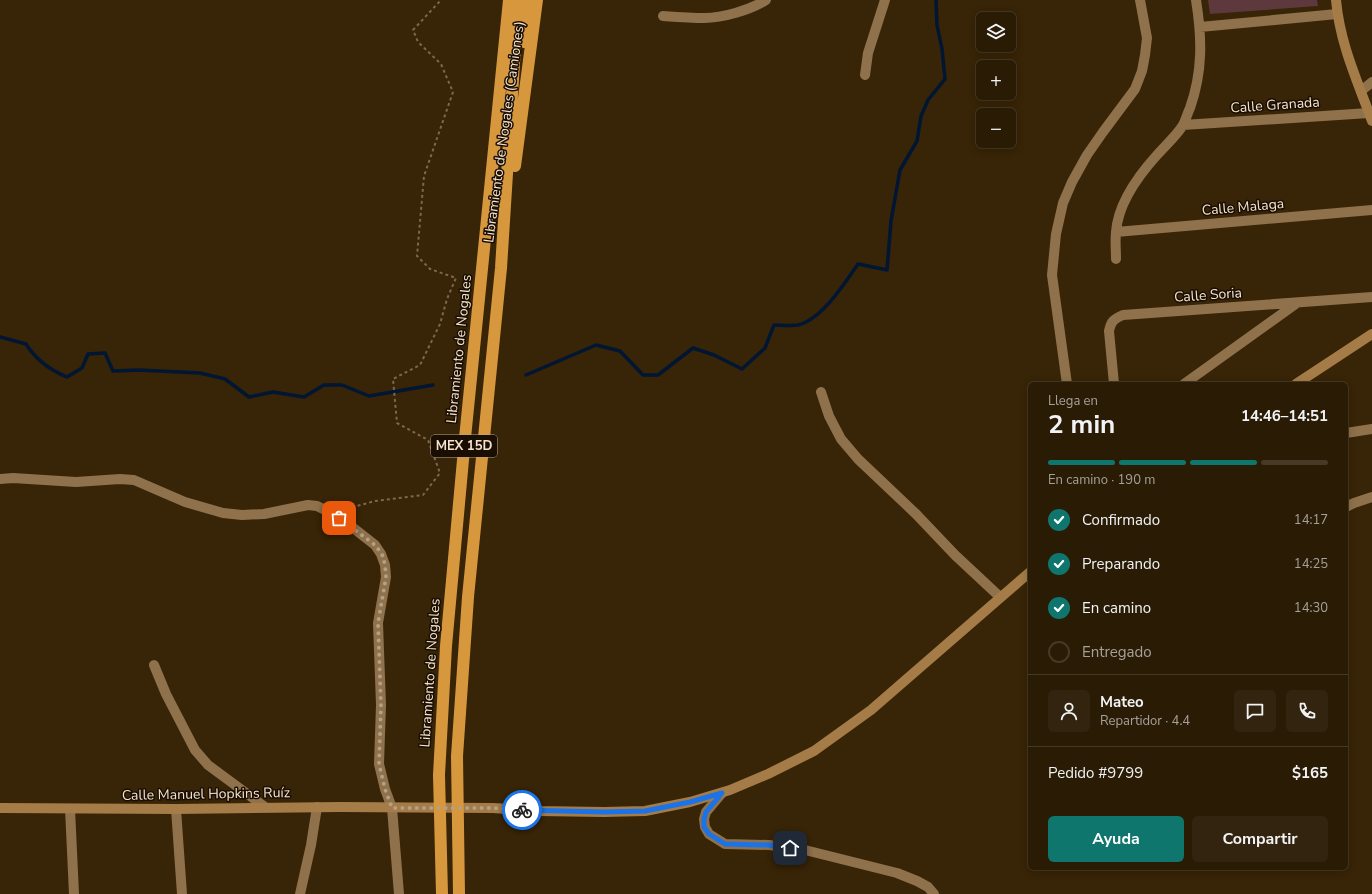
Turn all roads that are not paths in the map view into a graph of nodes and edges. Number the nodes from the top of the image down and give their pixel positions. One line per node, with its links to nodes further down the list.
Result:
1 (509, 0): 49 (highway, Libramiento de Nogales / MEX 15D)
2 (518, 0): 21 (highway, MEX 15D)
3 (528, 0): 21 (highway, MEX 15D)
4 (537, 0): 21 (highway, Libramiento de Nogales (Camiones) / MEX 15D)
5 (766, 0): 11 (street)
6 (885, 0): 13 (street)
7 (1140, 0): 25 (street)
8 (1196, 0): 12 (street)
9 (1336, 0): 10 (street)
10 (1337, 14): 12 (street); 15 (street)
11 (663, 16)
12 (1200, 27): 17 (street)
13 (865, 75)
14 (1372, 82): 15 (street)
15 (1361, 91): 16 (street)
16 (1371, 117): 17 (street, Calle Granada)
17 (1183, 126): 19 (street)
18 (1372, 210): 19 (street, Calle Malaga)
19 (1116, 232): 20 (street)
20 (1116, 259)
21 (501, 268): 50 (highway, MEX 15D)
22 (1372, 297): 23 (street, Calle Soria)
23 (1297, 303): 26 (street, Calle Soria); 27 (street)
24 (1372, 334): 28 (street)
25 (1067, 382)
26 (1114, 382)
27 (1187, 382)
28 (1299, 382)
29 (821, 392): 36 (street)
30 (1372, 429): 31 (street)
31 (1348, 433)
32 (0, 479): 42 (street)
33 (1372, 497): 34 (street)
34 (1348, 506)
35 (1028, 574): 36 (street, Calle Manuel Hopkins Ruíz)
36 (1000, 597): 38 (street, Calle Manuel Hopkins Ruíz)
37 (154, 665): 39 (street)
38 (722, 793): 42 (street, Calle Manuel Hopkins Ruíz); 51 (street)
39 (265, 807): 40 (street, Calle Manuel Hopkins Ruíz); 44 (street, Calle Manuel Hopkins Ruíz)
40 (317, 807): 42 (street, Calle Manuel Hopkins Ruíz); 47 (street)
41 (0, 808): 43 (street, Calle Manuel Hopkins Ruíz)
42 (392, 808): 48 (street)
43 (70, 809): 44 (street, Calle Manuel Hopkins Ruíz); 45 (street)
44 (176, 809): 46 (street)
45 (74, 894)
46 (182, 894)
47 (300, 894)
48 (399, 894)
49 (442, 894)
50 (458, 894)
51 (934, 894)

